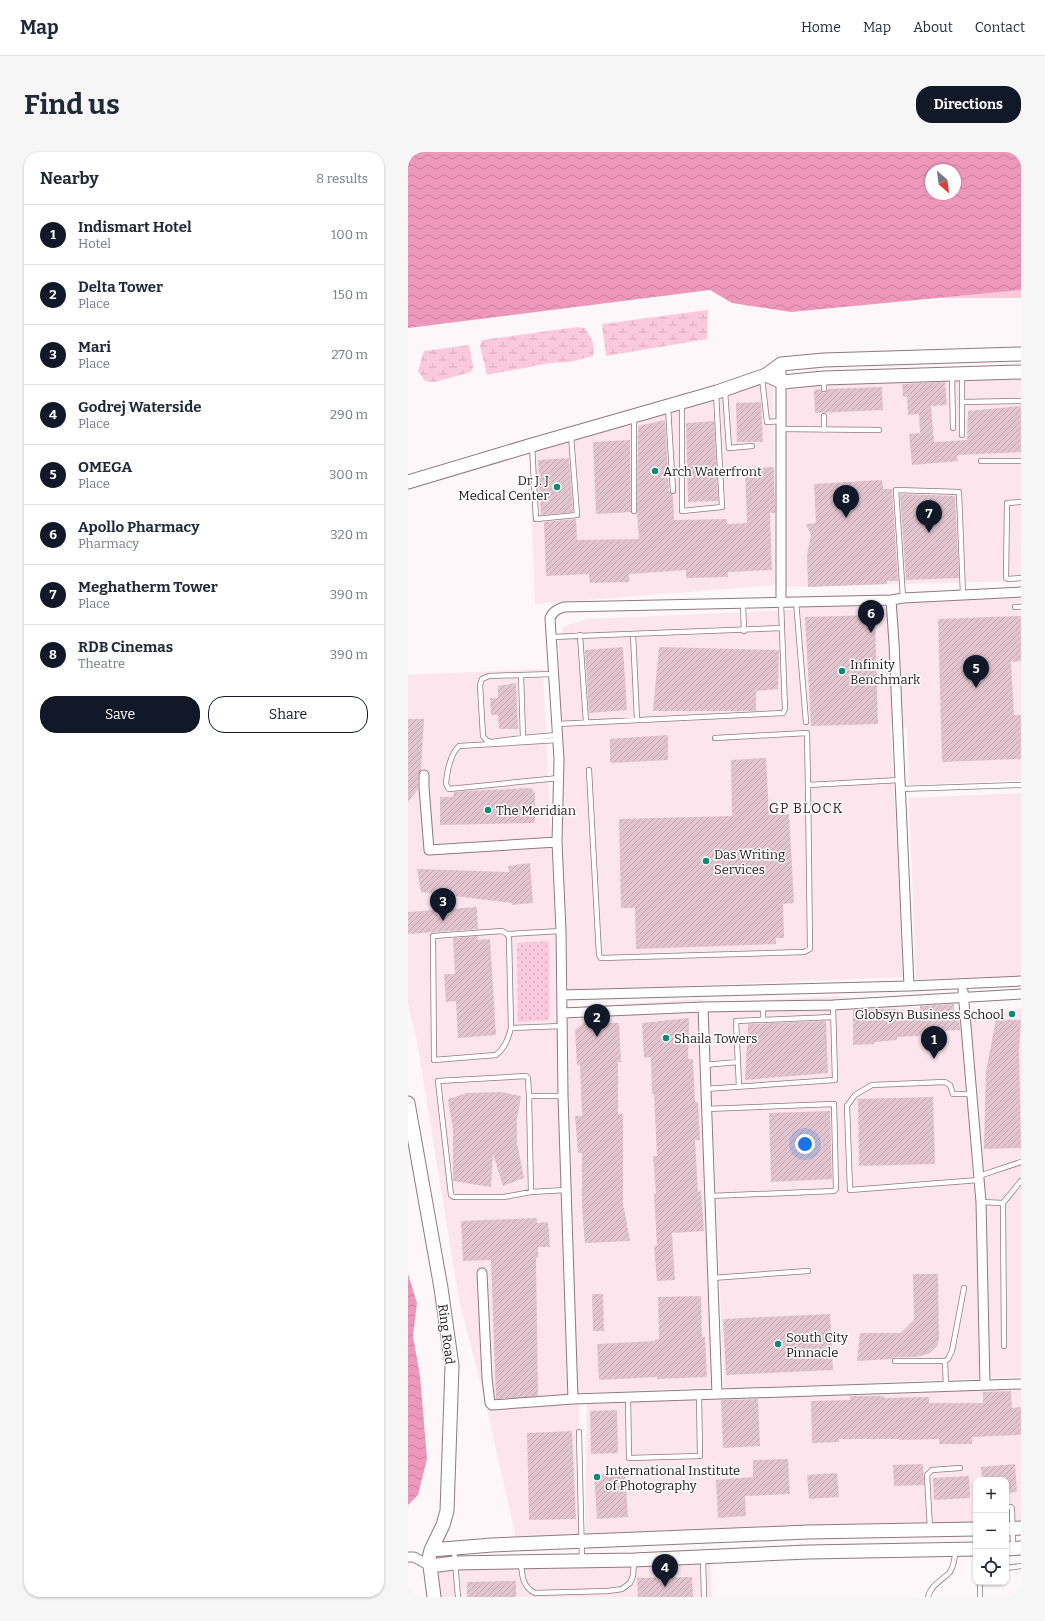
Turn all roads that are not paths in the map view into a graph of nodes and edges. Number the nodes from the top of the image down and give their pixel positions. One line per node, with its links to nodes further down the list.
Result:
1 (1021, 354): 2 (street)
2 (938, 357): 3 (street); 7 (street)
3 (874, 358): 4 (street); 10 (street)
4 (824, 360): 5 (street); 12 (street)
5 (781, 364): 9 (street); 11 (street)
6 (1021, 372): 8 (street)
7 (938, 375): 8 (street); 10 (street)
8 (957, 375): 16 (lane); 21 (lane)
9 (764, 376): 11 (street); 13 (street); 20 (lane)
10 (874, 377): 12 (street)
11 (782, 382): 12 (street); 20 (street)
12 (824, 384)
13 (720, 391): 15 (street); 15 (lane); 27 (lane)
14 (1021, 401): 16 (lane)
15 (682, 402): 17 (street)
16 (962, 402): 25 (lane)
17 (668, 406): 18 (street); 31 (lane)
18 (634, 416): 24 (street); 33 (lane)
19 (824, 416): 22 (lane)
20 (781, 425): 22 (lane); 41 (street)
21 (954, 428)
22 (824, 430): 23 (lane)
23 (879, 430)
24 (571, 434): 26 (street); 26 (lane)
25 (962, 434)
26 (532, 445): 30 (street)
27 (752, 446)
28 (981, 461): 29 (lane)
29 (1021, 461)
30 (408, 482)
31 (673, 491)
32 (1021, 502): 34 (lane)
33 (634, 511)
34 (1021, 578)
35 (1021, 592): 36 (street)
36 (963, 595): 37 (street); 37 (lane)
37 (903, 598): 38 (street)
38 (890, 600): 39 (street); 62 (street)
39 (796, 601): 41 (street); 53 (lane)
40 (743, 603): 41 (street); 45 (lane); 48 (street)
41 (781, 603): 44 (lane)
42 (1015, 607): 43 (lane)
43 (1021, 607)
44 (781, 628): 45 (lane); 51 (lane)
45 (744, 631): 46 (lane)
46 (633, 634): 47 (lane); 51 (lane)
47 (580, 635): 48 (lane); 52 (lane)
48 (552, 637): 49 (street)
49 (554, 674): 50 (lane); 54 (street)
50 (521, 675): 55 (lane); 55 (lane)
51 (637, 719): 52 (lane)
52 (586, 722): 54 (lane)
53 (806, 722)
54 (557, 724): 56 (street)
55 (523, 738): 56 (lane)
56 (558, 738): 60 (street); 60 (lane)
57 (715, 738): 61 (lane)
58 (589, 770): 61 (lane)
59 (424, 775): 64 (street)
60 (559, 778): 64 (street)
61 (808, 785): 62 (lane)
62 (900, 785): 63 (lane); 69 (street)
63 (1021, 785)
64 (557, 842): 65 (street)
65 (561, 931): 66 (lane); 71 (street)
66 (507, 934): 80 (lane); 80 (lane)
67 (1021, 981): 68 (street)
68 (963, 984): 69 (street); 72 (street)
69 (909, 986): 71 (street)
70 (1021, 994): 72 (street)
71 (562, 995): 76 (street)
72 (964, 996): 73 (street); 85 (street)
73 (833, 1005): 74 (street); 77 (lane)
74 (763, 1006): 75 (street); 78 (lane)
75 (703, 1007): 76 (street); 82 (street)
76 (562, 1013): 79 (street)
77 (833, 1017): 78 (lane); 83 (lane)
78 (763, 1020): 81 (lane)
79 (562, 1026): 80 (lane); 87 (street)
80 (511, 1028)
81 (738, 1062): 82 (lane); 83 (lane)
82 (704, 1065): 84 (street)
83 (739, 1086): 84 (lane)
84 (705, 1089): 89 (street)
85 (971, 1094): 91 (street); 91 (lane)
86 (529, 1096): 87 (lane); 94 (lane); 94 (lane)
87 (563, 1096): 93 (street)
88 (408, 1103): 123 (street, Ring Road)
89 (706, 1109): 95 (street); 95 (lane)
90 (1021, 1162): 91 (lane)
91 (979, 1178): 96 (street)
92 (1021, 1181): 97 (lane)
93 (566, 1190): 94 (lane); 111 (street)
94 (531, 1192)
95 (709, 1196): 100 (street)
96 (981, 1202): 97 (lane); 106 (street)
97 (1003, 1203): 102 (lane)
98 (808, 1271): 100 (lane)
99 (482, 1272): 111 (street)
100 (712, 1278): 108 (street)
101 (964, 1288): 104 (lane)
102 (1004, 1346)
103 (895, 1361): 104 (lane)
104 (945, 1361): 107 (lane)
105 (1021, 1384): 106 (street)
106 (985, 1385): 107 (street)
107 (946, 1387): 108 (street)
108 (717, 1394): 109 (street)
109 (699, 1395): 110 (street); 110 (lane)
110 (628, 1397): 111 (street)
111 (573, 1399)
112 (579, 1432): 119 (lane)
113 (960, 1468): 117 (lane)
114 (1009, 1508): 116 (lane)
115 (973, 1529): 117 (street)
116 (1013, 1529): 121 (lane)
117 (930, 1530): 118 (street)
118 (774, 1534): 119 (street); 125 (street)
119 (581, 1542): 120 (street); 129 (lane)
120 (454, 1548): 123 (street); 131 (lane)
121 (1014, 1548)
122 (973, 1549): 124 (street)
123 (431, 1550): 126 (street); 132 (street, Ring Road)
124 (956, 1550): 125 (street); 139 (lane)
125 (775, 1554): 127 (street)
126 (411, 1557): 132 (street)
127 (702, 1557): 128 (street); 138 (lane)
128 (634, 1560): 129 (street); 130 (lane)
129 (582, 1561): 130 (street)
130 (521, 1562): 131 (street)
131 (454, 1563): 132 (street); 137 (lane)
132 (430, 1566): 136 (street, Ring Road)
133 (1021, 1566): 134 (lane)
134 (1009, 1568)
135 (980, 1585): 140 (lane)
136 (434, 1597)
137 (458, 1597)
138 (704, 1597)
139 (928, 1597)
140 (980, 1597)

